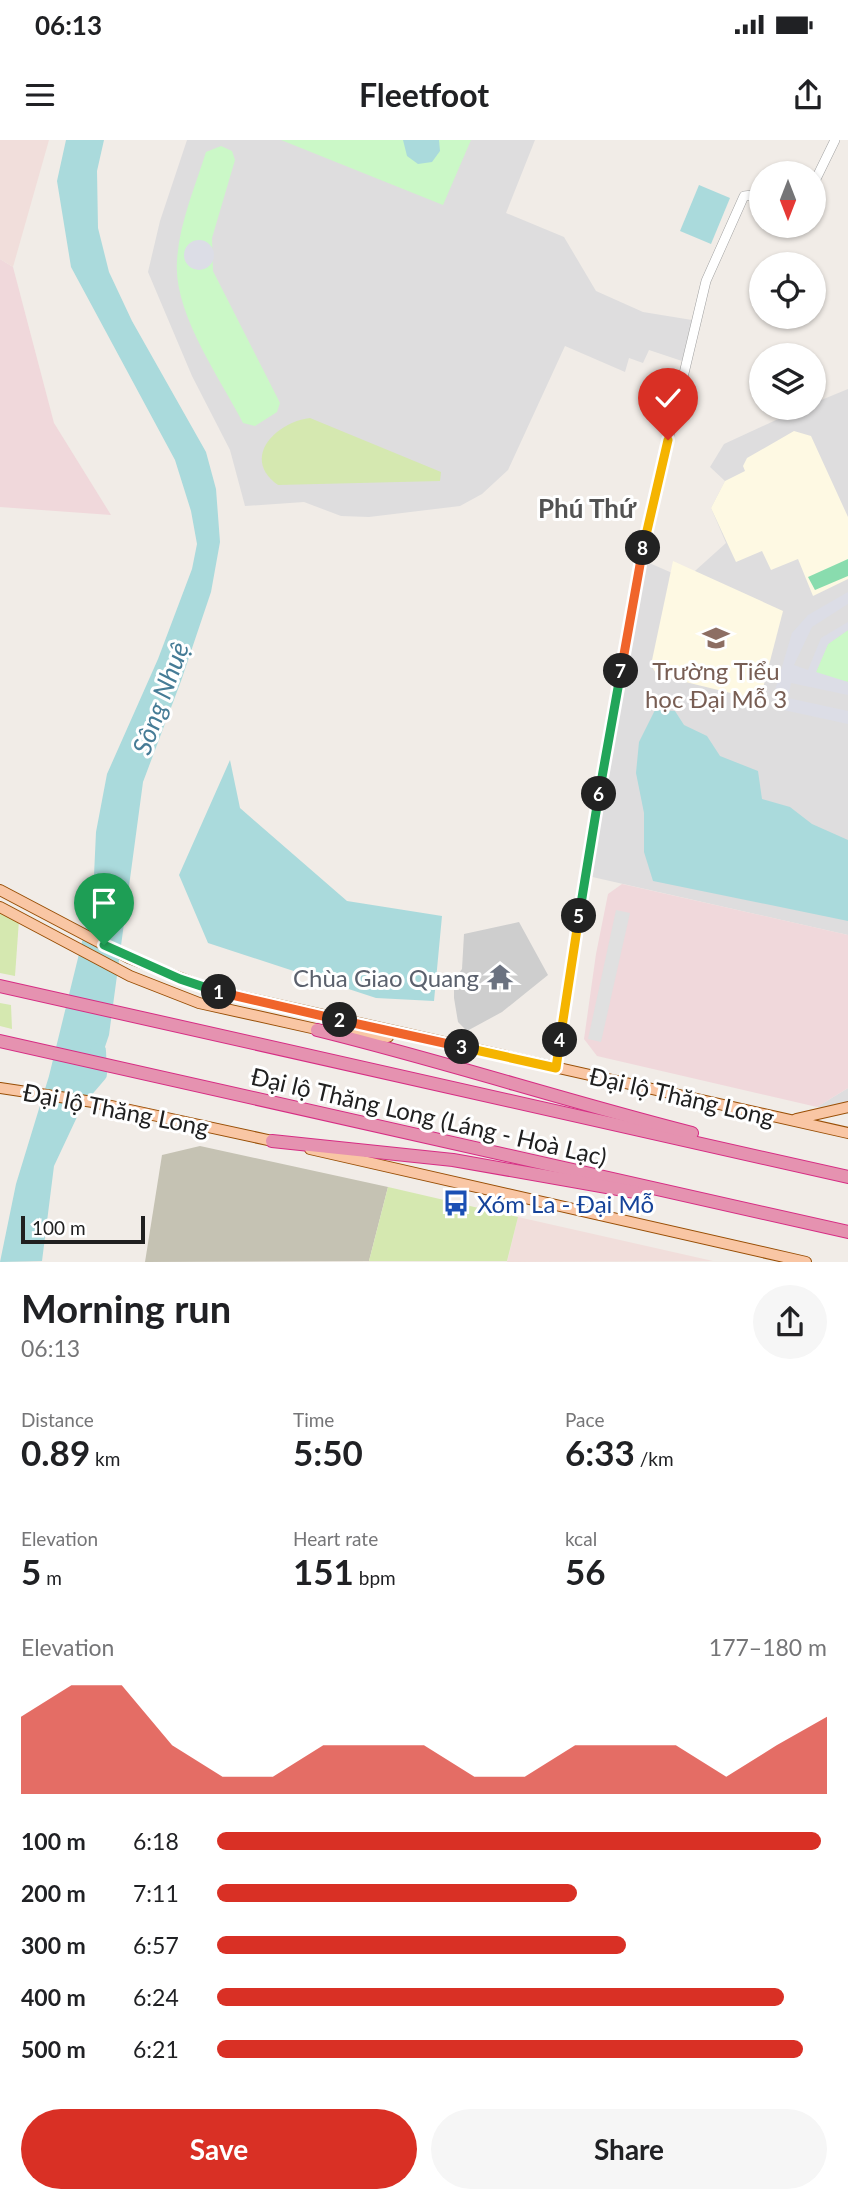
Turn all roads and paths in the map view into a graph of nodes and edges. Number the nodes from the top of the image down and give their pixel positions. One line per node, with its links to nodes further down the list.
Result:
1 (835, 140): 2 (street)
2 (825, 161)
3 (749, 195): 10 (street)
4 (0, 890): 8 (main road, Đại lộ Thăng Long)
5 (0, 907): 7 (main road)
6 (0, 986): 16 (highway, Đại lộ Thăng Long (Láng - Hoà Lạc))
7 (317, 1030): 8 (main road); 16 (highway)
8 (427, 1040): 10 (main road, Đại lộ Thăng Long)
9 (0, 1041): 17 (highway, Đại lộ Thăng Long (Láng - Hoà Lạc))
10 (556, 1068): 13 (main road, Đại lộ Thăng Long)
11 (0, 1088): 15 (main road, Đại lộ Thăng Long)
12 (848, 1107): 13 (main road)
13 (790, 1121): 14 (main road, Đại lộ Thăng Long)
14 (848, 1133)
15 (272, 1141): 17 (highway); 19 (main road, Đại lộ Thăng Long)
16 (848, 1177)
17 (807, 1223): 18 (highway, Đại lộ Thăng Long (Láng - Hoà Lạc))
18 (848, 1232)
19 (768, 1254): 20 (main road); 21 (main road, Đại lộ Thăng Long)
20 (777, 1262)
21 (806, 1262)

